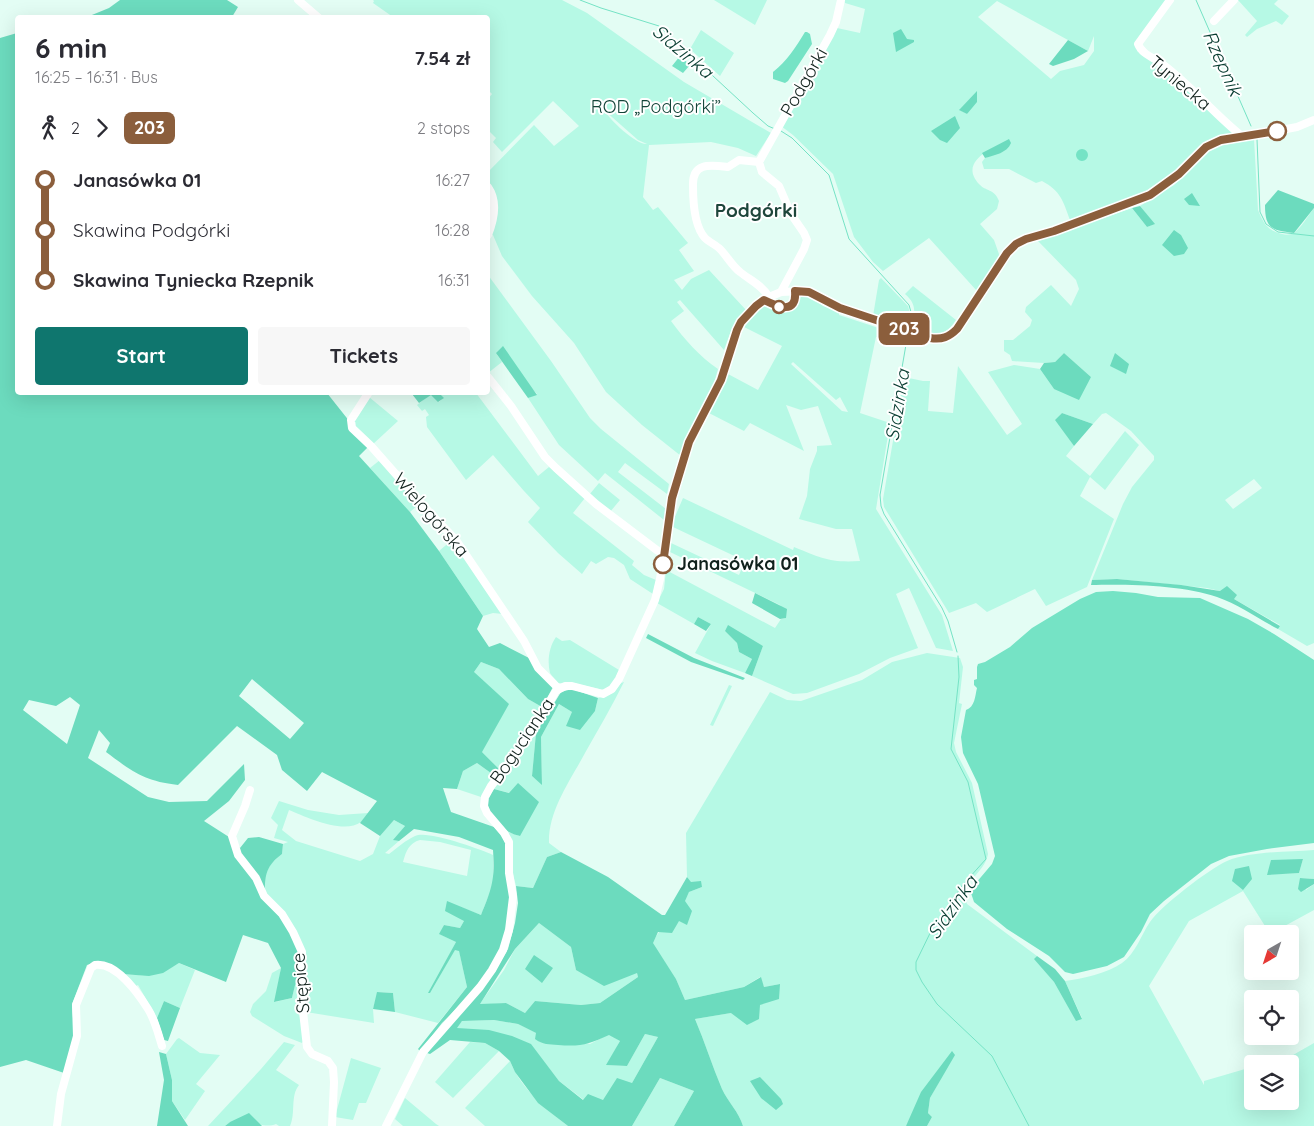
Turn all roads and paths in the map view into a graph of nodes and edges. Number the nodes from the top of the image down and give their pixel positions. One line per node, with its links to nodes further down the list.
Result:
1 (298, 0): 5 (street)
2 (841, 0): 9 (street, Podgórki)
3 (1170, 0): 8 (street, Tyniecka)
4 (1234, 0): 6 (street)
5 (316, 15)
6 (1214, 21)
7 (1314, 120): 8 (street)
8 (1250, 135): 12 (street)
9 (758, 162): 12 (street); 13 (street)
10 (490, 191): 11 (street)
11 (490, 230)
12 (781, 292): 13 (street)
13 (769, 297): 16 (street, Bogucianka)
14 (490, 380): 16 (street)
15 (367, 395): 17 (street, Wielogórska)
16 (664, 553): 17 (street, Bogucianka)
17 (559, 689): 22 (street, Bogucianka)
18 (250, 790): 21 (street, Stępice)
19 (162, 1046): 20 (street)
20 (57, 1126)
21 (332, 1126)
22 (386, 1126)

